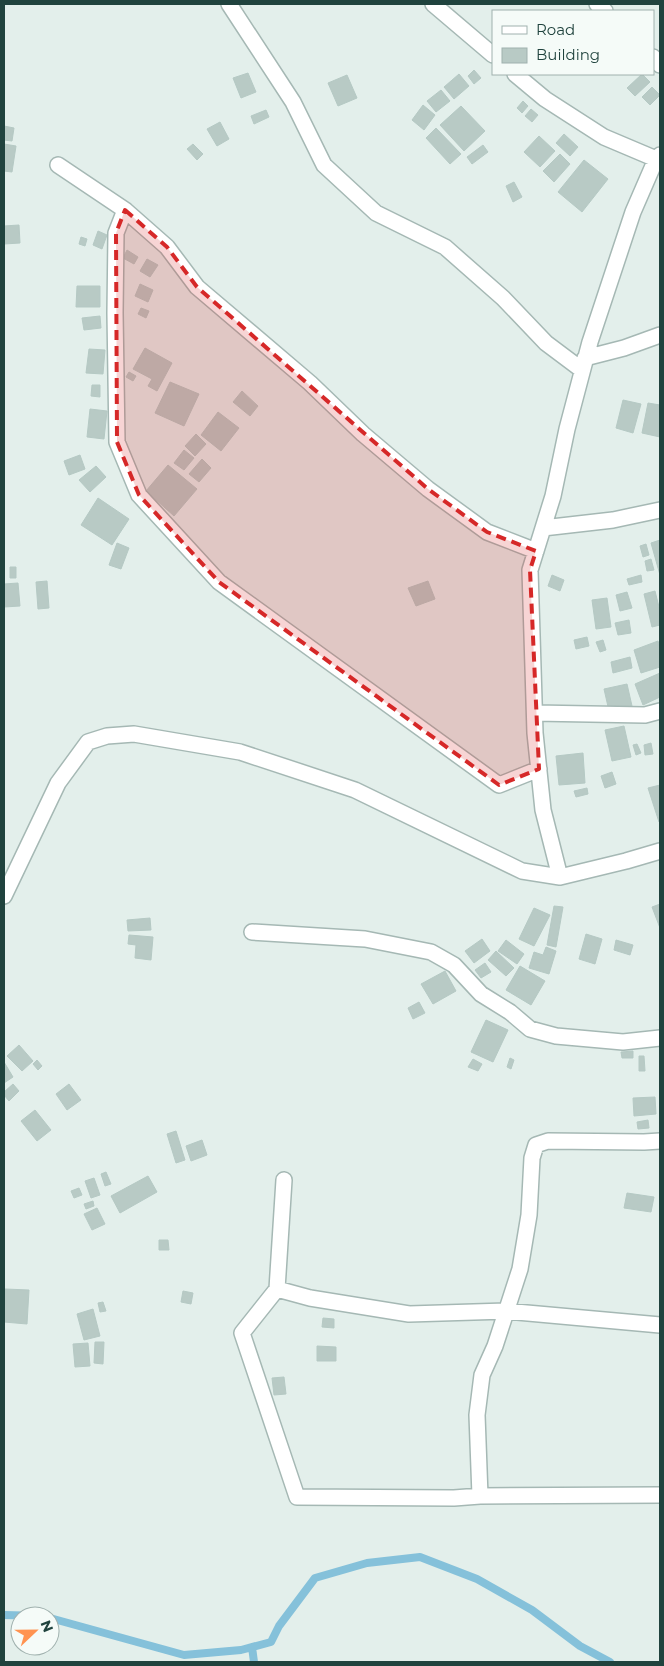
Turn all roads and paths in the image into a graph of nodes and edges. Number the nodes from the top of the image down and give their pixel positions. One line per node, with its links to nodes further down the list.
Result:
1 (229, 4): 9 (street)
2 (433, 4): 3 (street)
3 (492, 54)
4 (516, 75): 5 (street)
5 (658, 157): 9 (street)
6 (58, 165): 7 (street)
7 (125, 210): 12 (street); 15 (street)
8 (660, 335): 9 (street)
9 (584, 364): 11 (street)
10 (660, 510): 11 (street)
11 (543, 528): 12 (street)
12 (536, 551): 14 (street)
13 (660, 711): 14 (street)
14 (534, 713): 15 (street)
15 (539, 769): 17 (street)
16 (660, 851): 17 (street)
17 (560, 877): 18 (street)
18 (5, 890)
19 (252, 932): 20 (street)
20 (660, 1038)
21 (660, 1141): 24 (street)
22 (284, 1180): 23 (street)
23 (277, 1289): 24 (street); 27 (street)
24 (506, 1311): 25 (street); 27 (street)
25 (660, 1325)
26 (660, 1495): 27 (street)
27 (480, 1496)

